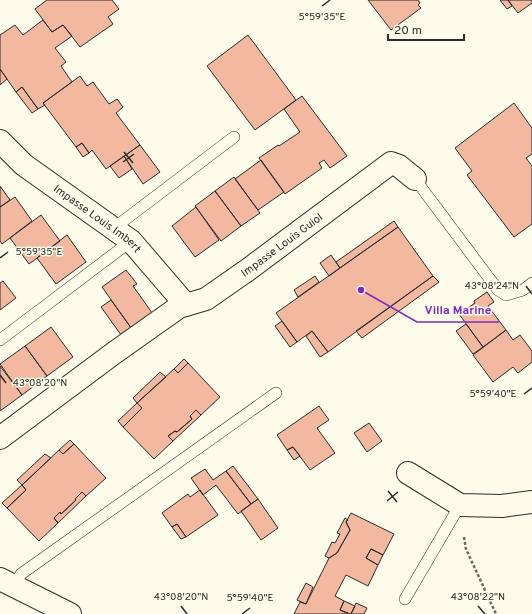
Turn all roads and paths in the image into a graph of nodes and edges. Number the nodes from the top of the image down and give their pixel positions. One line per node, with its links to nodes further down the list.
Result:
1 (234, 137): 4 (lane)
2 (0, 141): 4 (street, Impasse Louis Imbert)
3 (416, 179): 6 (lane, Impasse Louis Guiol); 7 (street, Impasse Louis Guiol)
4 (114, 228): 5 (street, Impasse Louis Imbert)
5 (131, 241): 7 (street, Impasse Louis Imbert); 8 (lane)
6 (532, 283)
7 (186, 305): 10 (street, Impasse Louis Guiol)
8 (0, 340)
9 (276, 393): 14 (lane)
10 (0, 438)
11 (408, 473): 13 (street)
12 (532, 502): 13 (street)
13 (460, 504): 15 (lane); 17 (path)
14 (7, 583): 16 (street)
15 (404, 599)
16 (70, 614)
17 (496, 614)

